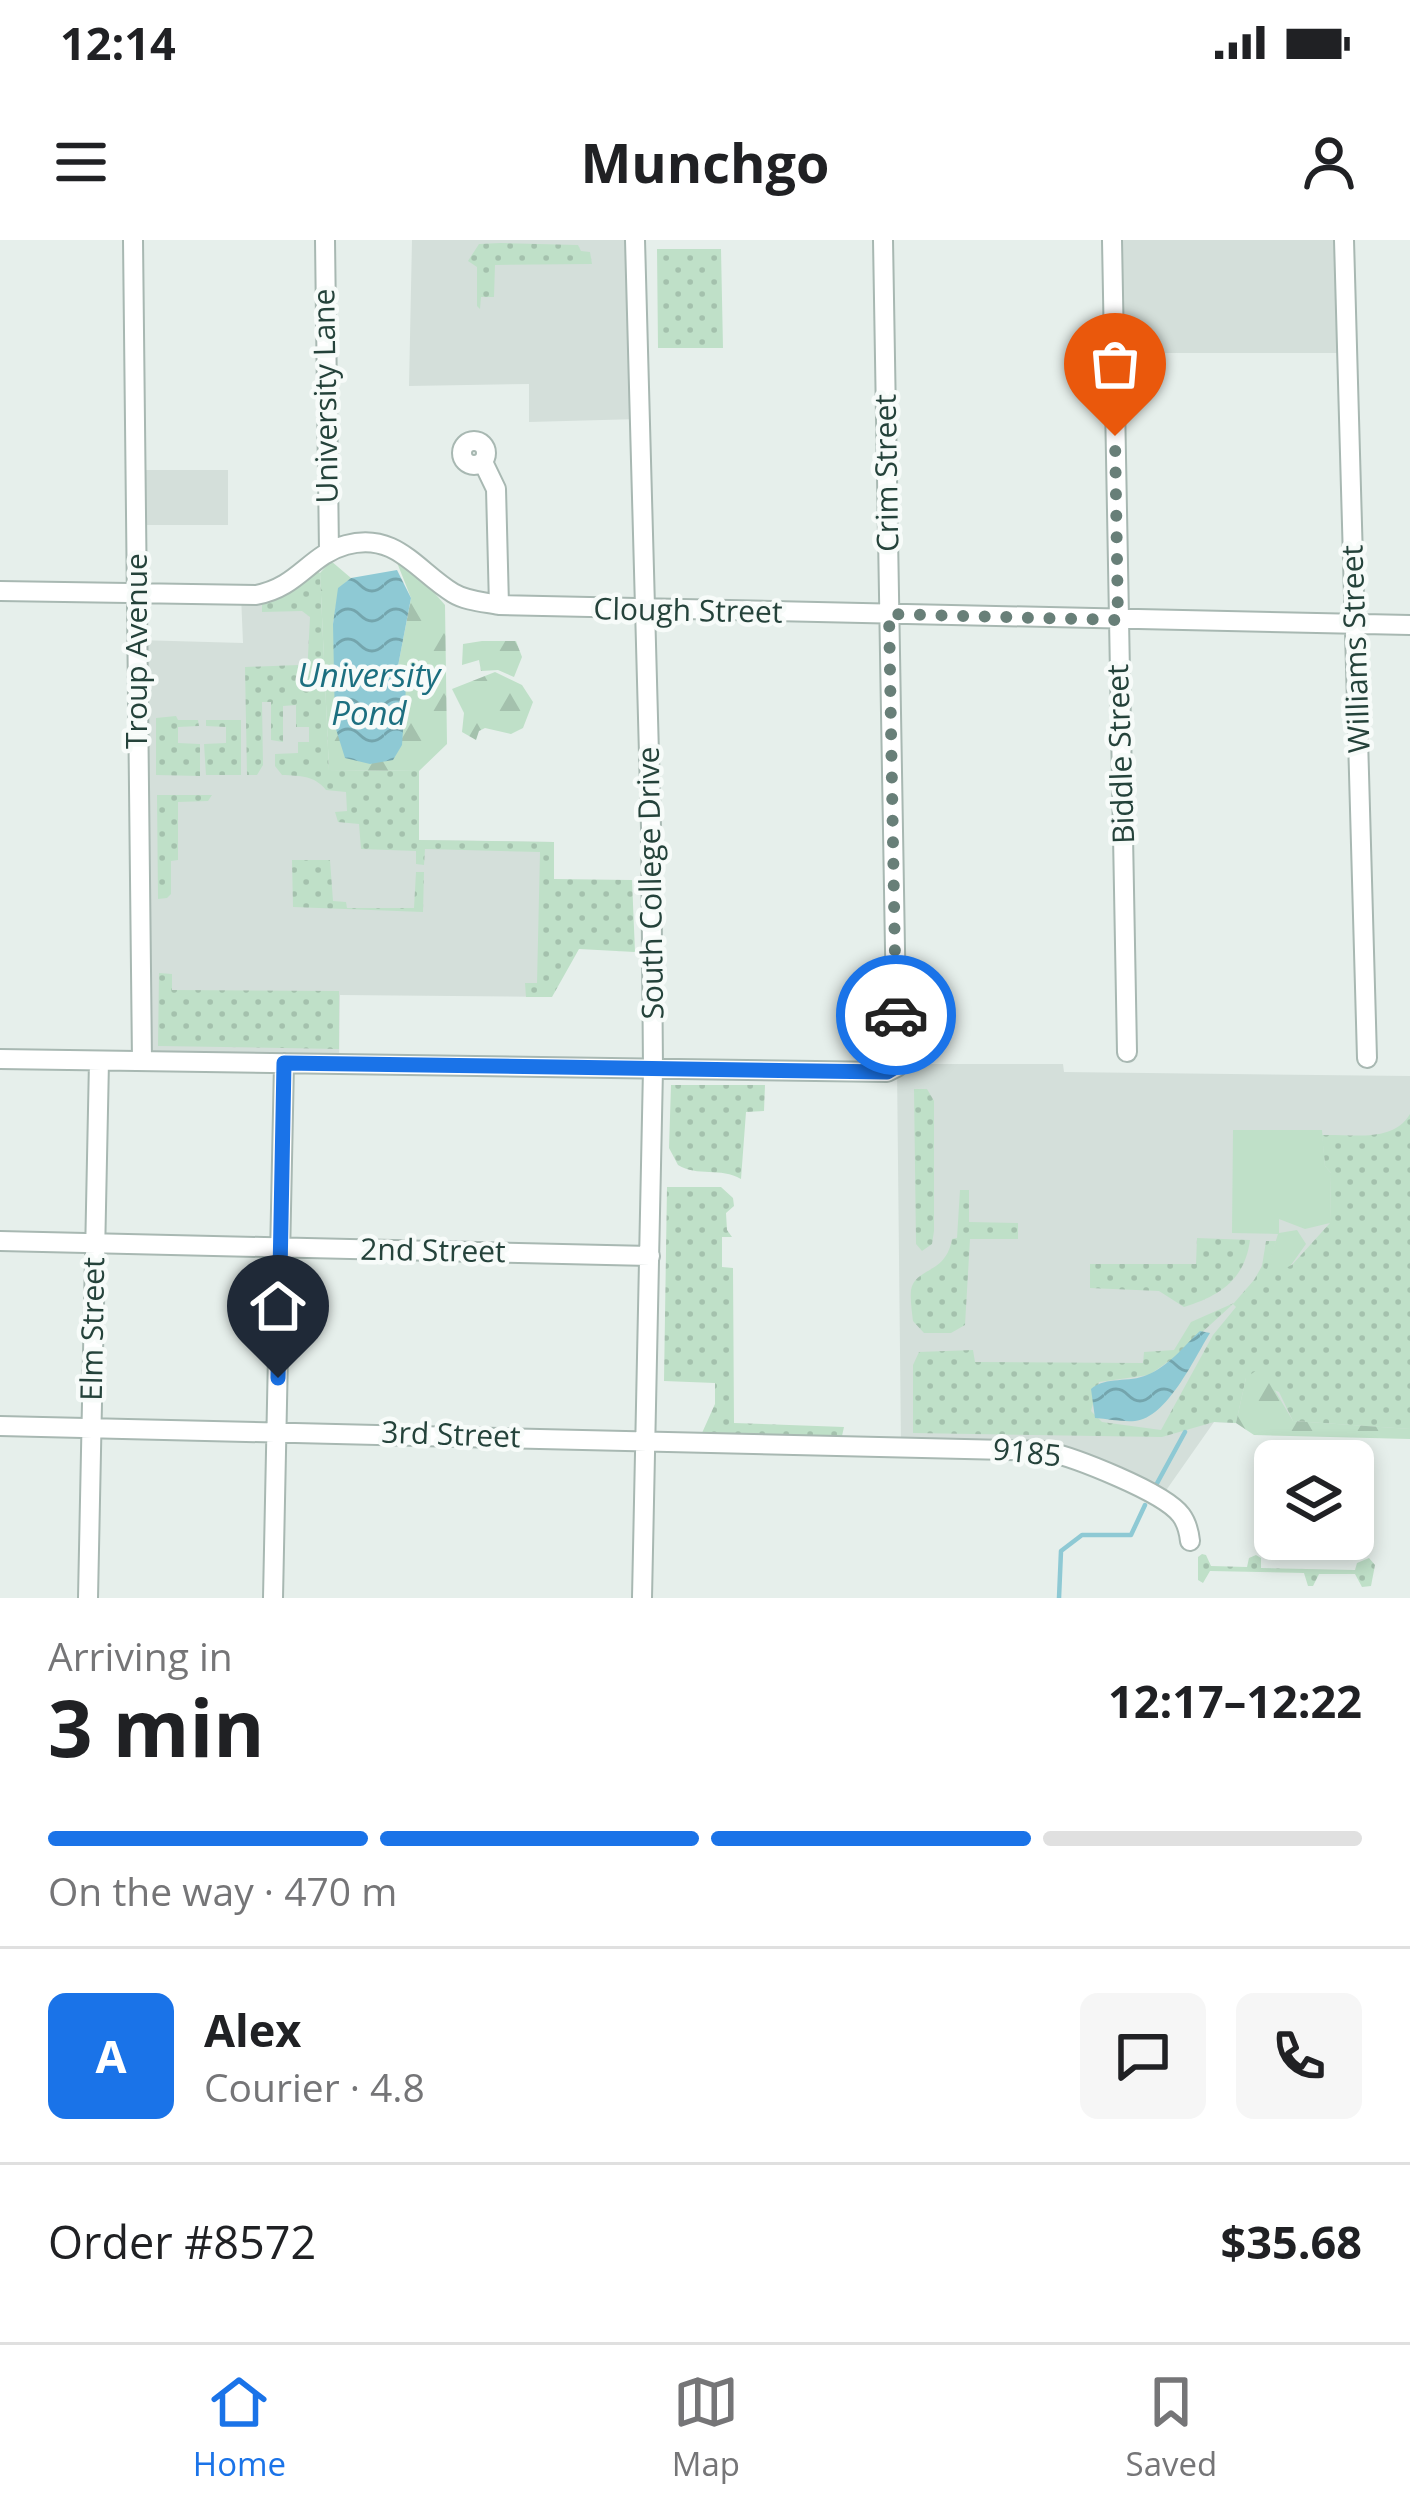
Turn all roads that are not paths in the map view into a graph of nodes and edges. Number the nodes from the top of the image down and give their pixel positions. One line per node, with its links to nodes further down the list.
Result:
1 (133, 240): 10 (street, Troup Avenue)
2 (325, 240): 8 (street, University Lane)
3 (634, 240): 12 (street, South College Drive)
4 (883, 240): 13 (street, Crim Street)
5 (1112, 240): 14 (street, Biddle Street)
6 (1344, 240): 15 (street, Williams Street)
7 (483, 461): 11 (street)
8 (329, 552): 10 (street); 11 (street, Clough Street)
9 (0, 590): 10 (street)
10 (137, 595): 21 (street, Troup Avenue)
11 (499, 604): 12 (street, Clough Street)
12 (646, 610): 13 (street, Clough Street); 23 (street, South College Drive)
13 (889, 614): 14 (street, Clough Street); 23 (street, Crim Street)
14 (1118, 620): 15 (street, Clough Street); 17 (street, Biddle Street)
15 (1355, 624): 16 (street, Clough Street); 18 (street, Williams Street)
16 (1410, 625)
17 (1126, 1052)
18 (1367, 1058)
19 (0, 1059): 20 (street)
20 (99, 1061): 21 (street); 25 (street, Elm Street)
21 (142, 1061): 22 (street)
22 (284, 1063): 23 (street); 26 (street)
23 (653, 1069): 27 (street, South College Drive)
24 (0, 1241): 25 (street, 2nd Street)
25 (95, 1244): 26 (street, 2nd Street); 29 (street, Elm Street)
26 (280, 1247): 27 (street, 2nd Street); 30 (street)
27 (650, 1256): 31 (street, South College Drive)
28 (0, 1426): 29 (street, 3rd Street)
29 (92, 1426): 30 (street, 3rd Street); 34 (street, Elm Street)
30 (276, 1430): 31 (street, 3rd Street); 35 (street)
31 (646, 1440): 32 (street, 3rd Street); 36 (street, South College Drive)
32 (902, 1446): 33 (street, 9185)
33 (1190, 1541)
34 (88, 1598)
35 (273, 1598)
36 (642, 1598)

